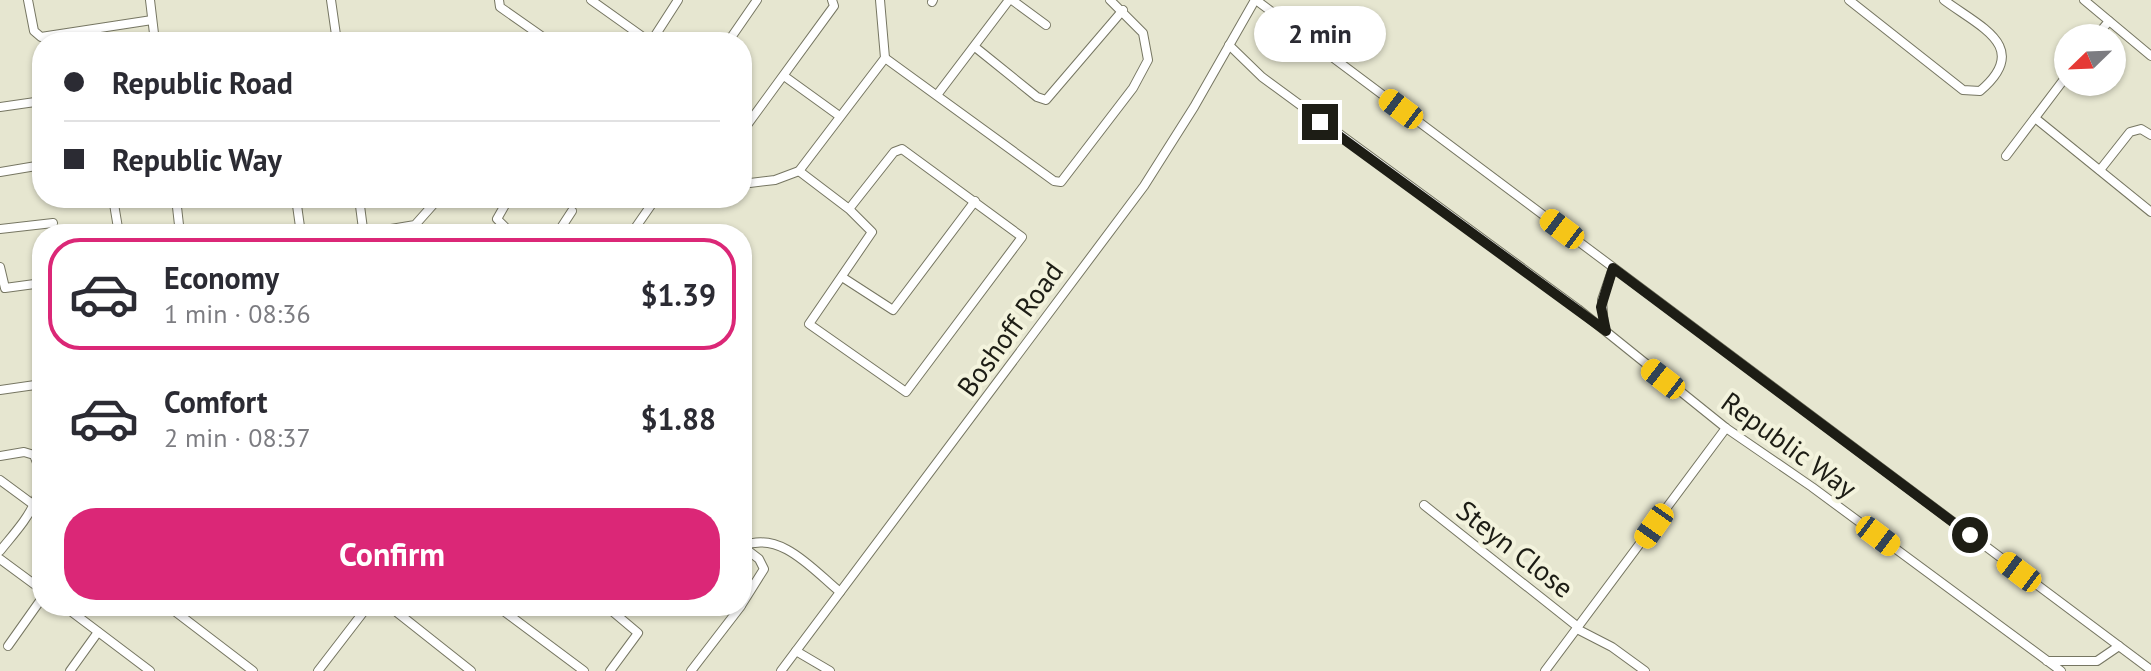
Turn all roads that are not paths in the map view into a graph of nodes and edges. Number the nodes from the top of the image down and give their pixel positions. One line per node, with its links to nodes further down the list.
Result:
1 (28, 0): 21 (street)
2 (150, 0): 17 (street)
3 (331, 0): 24 (street)
4 (499, 0): 25 (street)
5 (591, 0): 26 (street)
6 (678, 0): 27 (street)
7 (757, 0): 28 (street)
8 (832, 0): 33 (street)
9 (880, 0): 32 (street)
10 (1010, 0): 20 (street); 30 (street)
11 (1110, 0): 16 (street)
12 (1255, 0): 29 (street, Boshoff Road); 60 (street)
13 (1849, 0): 14 (street)
14 (1944, 0)
15 (2084, 0): 18 (street)
16 (1123, 10): 30 (street); 35 (street)
17 (152, 20): 22 (street); 23 (street)
18 (2109, 21): 19 (street); 31 (street)
19 (2107, 24)
20 (1046, 25)
21 (36, 32)
22 (79, 32)
23 (154, 32)
24 (336, 32)
25 (536, 32)
26 (636, 32)
27 (657, 32)
28 (735, 32)
29 (1229, 45): 63 (street, Republic Way); 79 (street, Boshoff Road)
30 (975, 47): 35 (street)
31 (2151, 56)
32 (885, 58): 35 (street); 38 (street)
33 (784, 76): 38 (street); 40 (street)
34 (2054, 93): 39 (street)
35 (937, 95)
36 (32, 102): 37 (street)
37 (0, 107)
38 (838, 115): 45 (street)
39 (2035, 118): 42 (street); 44 (street)
40 (752, 119)
41 (2151, 135): 44 (street)
42 (2006, 156)
43 (32, 167): 46 (street)
44 (2100, 170): 52 (street)
45 (799, 171): 47 (street); 50 (street)
46 (0, 172)
47 (752, 183)
48 (975, 201): 50 (street); 61 (street); 61 (street)
49 (430, 208): 55 (street)
50 (849, 209): 61 (street)
51 (572, 211): 56 (street)
52 (2151, 212)
53 (53, 223): 54 (street)
54 (44, 224)
55 (416, 224)
56 (564, 224)
57 (32, 225): 58 (street)
58 (0, 229)
59 (0, 267): 62 (street)
60 (1613, 268): 63 (street); 91 (street)
61 (842, 277)
62 (32, 284)
63 (1606, 331): 66 (street, Republic Way)
64 (32, 385): 65 (street)
65 (0, 390)
66 (1726, 428): 88 (street); 93 (street, Republic Way)
67 (32, 454): 68 (street)
68 (0, 456)
69 (0, 480): 70 (street)
70 (32, 504)
71 (1424, 505): 88 (street, Steyn Close)
72 (32, 517): 74 (street)
73 (752, 544): 79 (street)
74 (0, 551)
75 (752, 555): 78 (street)
76 (0, 559): 77 (street)
77 (32, 583)
78 (752, 590)
79 (840, 592): 92 (street, Boshoff Road)
80 (32, 612): 90 (street)
81 (77, 616): 89 (street)
82 (181, 616): 94 (street)
83 (360, 616): 100 (street)
84 (402, 616): 101 (street)
85 (510, 616): 102 (street)
86 (618, 616): 103 (street)
87 (733, 616): 104 (street)
88 (1577, 628): 107 (street); 108 (street, Steyn Close)
89 (98, 632): 96 (street); 97 (street)
90 (8, 646)
91 (2119, 646): 93 (street); 95 (street)
92 (796, 651): 105 (street, Boshoff Road); 106 (street)
93 (2047, 661): 109 (street, Republic Way)
94 (241, 663): 98 (street); 99 (street)
95 (2151, 670)
96 (70, 671)
97 (150, 671)
98 (234, 671)
99 (253, 671)
100 (318, 671)
101 (471, 671)
102 (584, 671)
103 (610, 671)
104 (691, 671)
105 (781, 671)
106 (830, 671)
107 (1545, 671)
108 (1645, 671)
109 (2061, 671)

